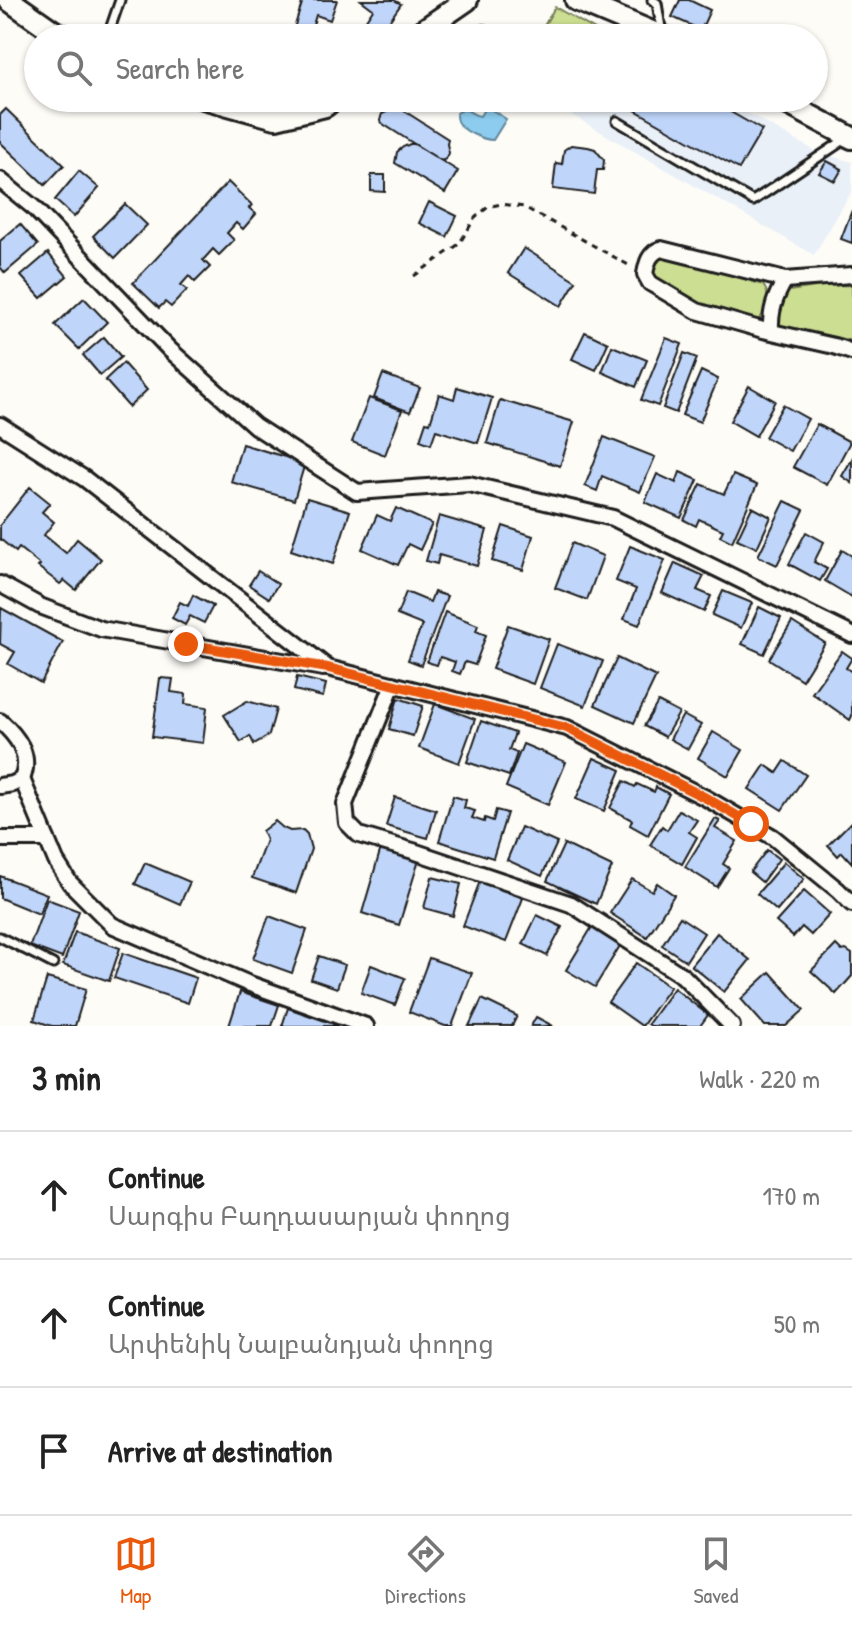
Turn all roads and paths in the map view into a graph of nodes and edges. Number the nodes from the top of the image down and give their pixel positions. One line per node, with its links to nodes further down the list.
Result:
1 (9, 0): 6 (main road)
2 (120, 0): 7 (lane)
3 (467, 0): 8 (main road)
4 (576, 0): 9 (main road)
5 (652, 0): 10 (lane)
6 (43, 24)
7 (112, 24)
8 (432, 24)
9 (633, 24)
10 (661, 24)
11 (254, 112): 12 (main road)
12 (300, 112)
13 (803, 112): 15 (main road)
14 (617, 121): 15 (lane)
15 (850, 138)
16 (0, 180): 25 (street)
17 (645, 274): 19 (path); 20 (street); 21 (street)
18 (852, 275): 20 (street)
19 (414, 276)
20 (785, 280): 21 (street)
21 (771, 331): 22 (street)
22 (852, 352)
23 (0, 425): 26 (street)
24 (0, 584): 26 (street)
25 (852, 635)
26 (328, 668): 27 (street)
27 (393, 684): 33 (street); 37 (street)
28 (0, 721): 29 (street)
29 (22, 779): 30 (street); 32 (street)
30 (0, 786)
31 (0, 839): 32 (street)
32 (47, 839): 36 (street)
33 (852, 904)
34 (0, 937): 35 (lane)
35 (53, 964)
36 (366, 1026)
37 (732, 1026)

